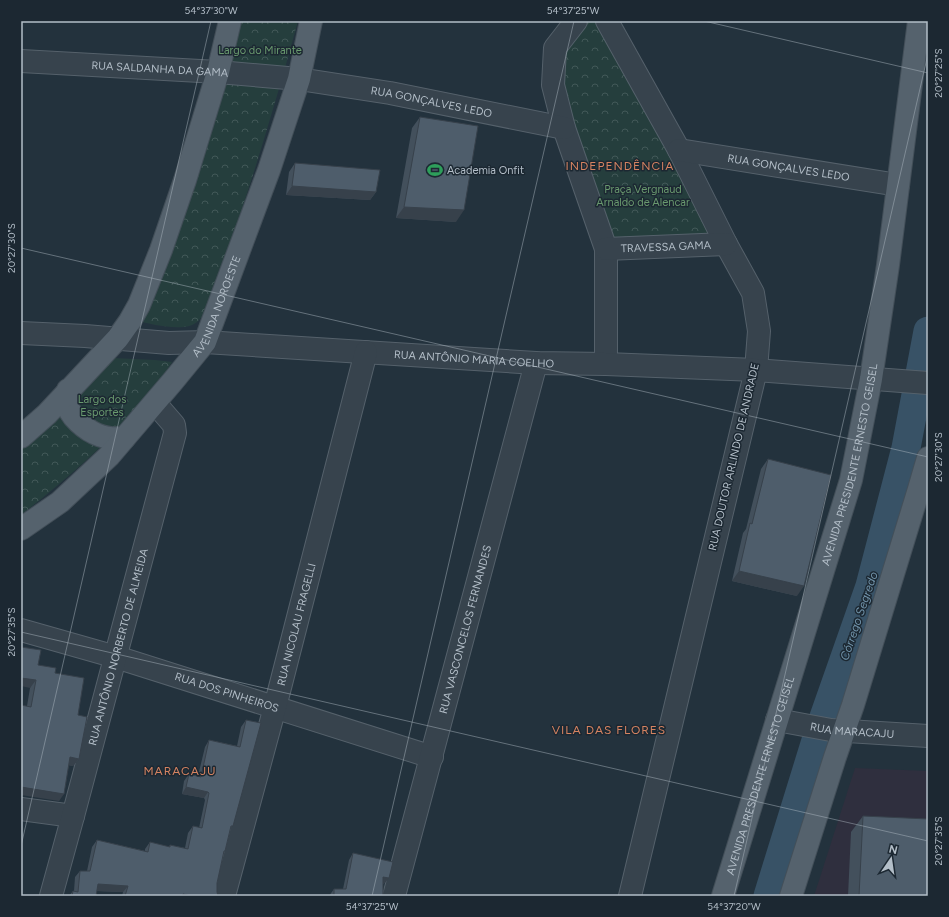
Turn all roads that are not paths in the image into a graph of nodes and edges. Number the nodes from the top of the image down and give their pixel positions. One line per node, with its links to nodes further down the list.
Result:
1 (230, 21): 7 (main road)
2 (311, 21): 8 (main road, AVENIDA NOROESTE)
3 (576, 21): 9 (street)
4 (607, 21): 10 (street, RUA DOUTOR ARLINDO DE ANDRADE)
5 (919, 21): 11 (main road, AVENIDA PRESIDENTE ERNESTO GEISEL)
6 (21, 61): 7 (street, RUA SALDANHA DA GAMA)
7 (218, 72): 8 (street, RUA SALDANHA DA GAMA); 15 (main road)
8 (298, 79): 9 (street, RUA GONÇALVES LEDO); 16 (main road, AVENIDA NOROESTE)
9 (564, 128): 13 (street)
10 (679, 150): 11 (street, RUA GONÇALVES LEDO); 12 (street, RUA DOUTOR ARLINDO DE ANDRADE)
11 (898, 185): 21 (main road, AVENIDA PRESIDENTE ERNESTO GEISEL)
12 (726, 244): 13 (street, TRAVESSA GAMA); 20 (street, RUA DOUTOR ARLINDO DE ANDRADE)
13 (606, 249): 19 (street)
14 (21, 333): 15 (street, RUA ANTÔNIO MARIA COELHO)
15 (118, 338): 16 (street, RUA ANTÔNIO MARIA COELHO); 23 (main road)
16 (204, 342): 17 (street, RUA ANTÔNIO MARIA COELHO); 24 (main road, AVENIDA NOROESTE)
17 (366, 352): 18 (street, RUA ANTÔNIO MARIA COELHO); 31 (street, RUA NICOLAU FRAGELLI)
18 (536, 363): 19 (street, RUA ANTÔNIO MARIA COELHO); 35 (street, RUA VASCONCELOS FERNANDES)
19 (606, 364): 20 (street, RUA ANTÔNIO MARIA COELHO)
20 (756, 370): 21 (street, RUA ANTÔNIO MARIA COELHO); 41 (street, RUA DOUTOR ARLINDO DE ANDRADE)
21 (879, 379): 22 (street, RUA ANTÔNIO MARIA COELHO); 32 (main road, AVENIDA PRESIDENTE ERNESTO GEISEL)
22 (925, 383)
23 (68, 390): 25 (main road); 26 (main road)
24 (155, 403): 26 (main road, AVENIDA NOROESTE); 30 (street, RUA ANTÔNIO NORBERTO DE ALMEIDA)
25 (21, 437)
26 (124, 438): 28 (main road, AVENIDA NOROESTE)
27 (928, 458): 33 (main road)
28 (21, 529)
29 (21, 630): 30 (street, RUA DOS PINHEIROS)
30 (116, 657): 31 (street, RUA DOS PINHEIROS); 37 (street, RUA ANTÔNIO NORBERTO DE ALMEIDA)
31 (275, 707): 35 (street, RUA DOS PINHEIROS); 39 (street, RUA NICOLAU FRAGELLI)
32 (784, 721): 33 (street, RUA MARACAJU); 42 (main road, AVENIDA PRESIDENTE ERNESTO GEISEL)
33 (838, 730): 34 (street, RUA MARACAJU); 43 (main road)
34 (928, 736)
35 (432, 757): 40 (street, RUA VASCONCELOS FERNANDES)
36 (21, 809): 37 (street)
37 (73, 816): 38 (street, RUA ANTÔNIO NORBERTO DE ALMEIDA)
38 (51, 896)
39 (224, 896)
40 (394, 896)
41 (630, 896)
42 (722, 896)
43 (791, 896)

